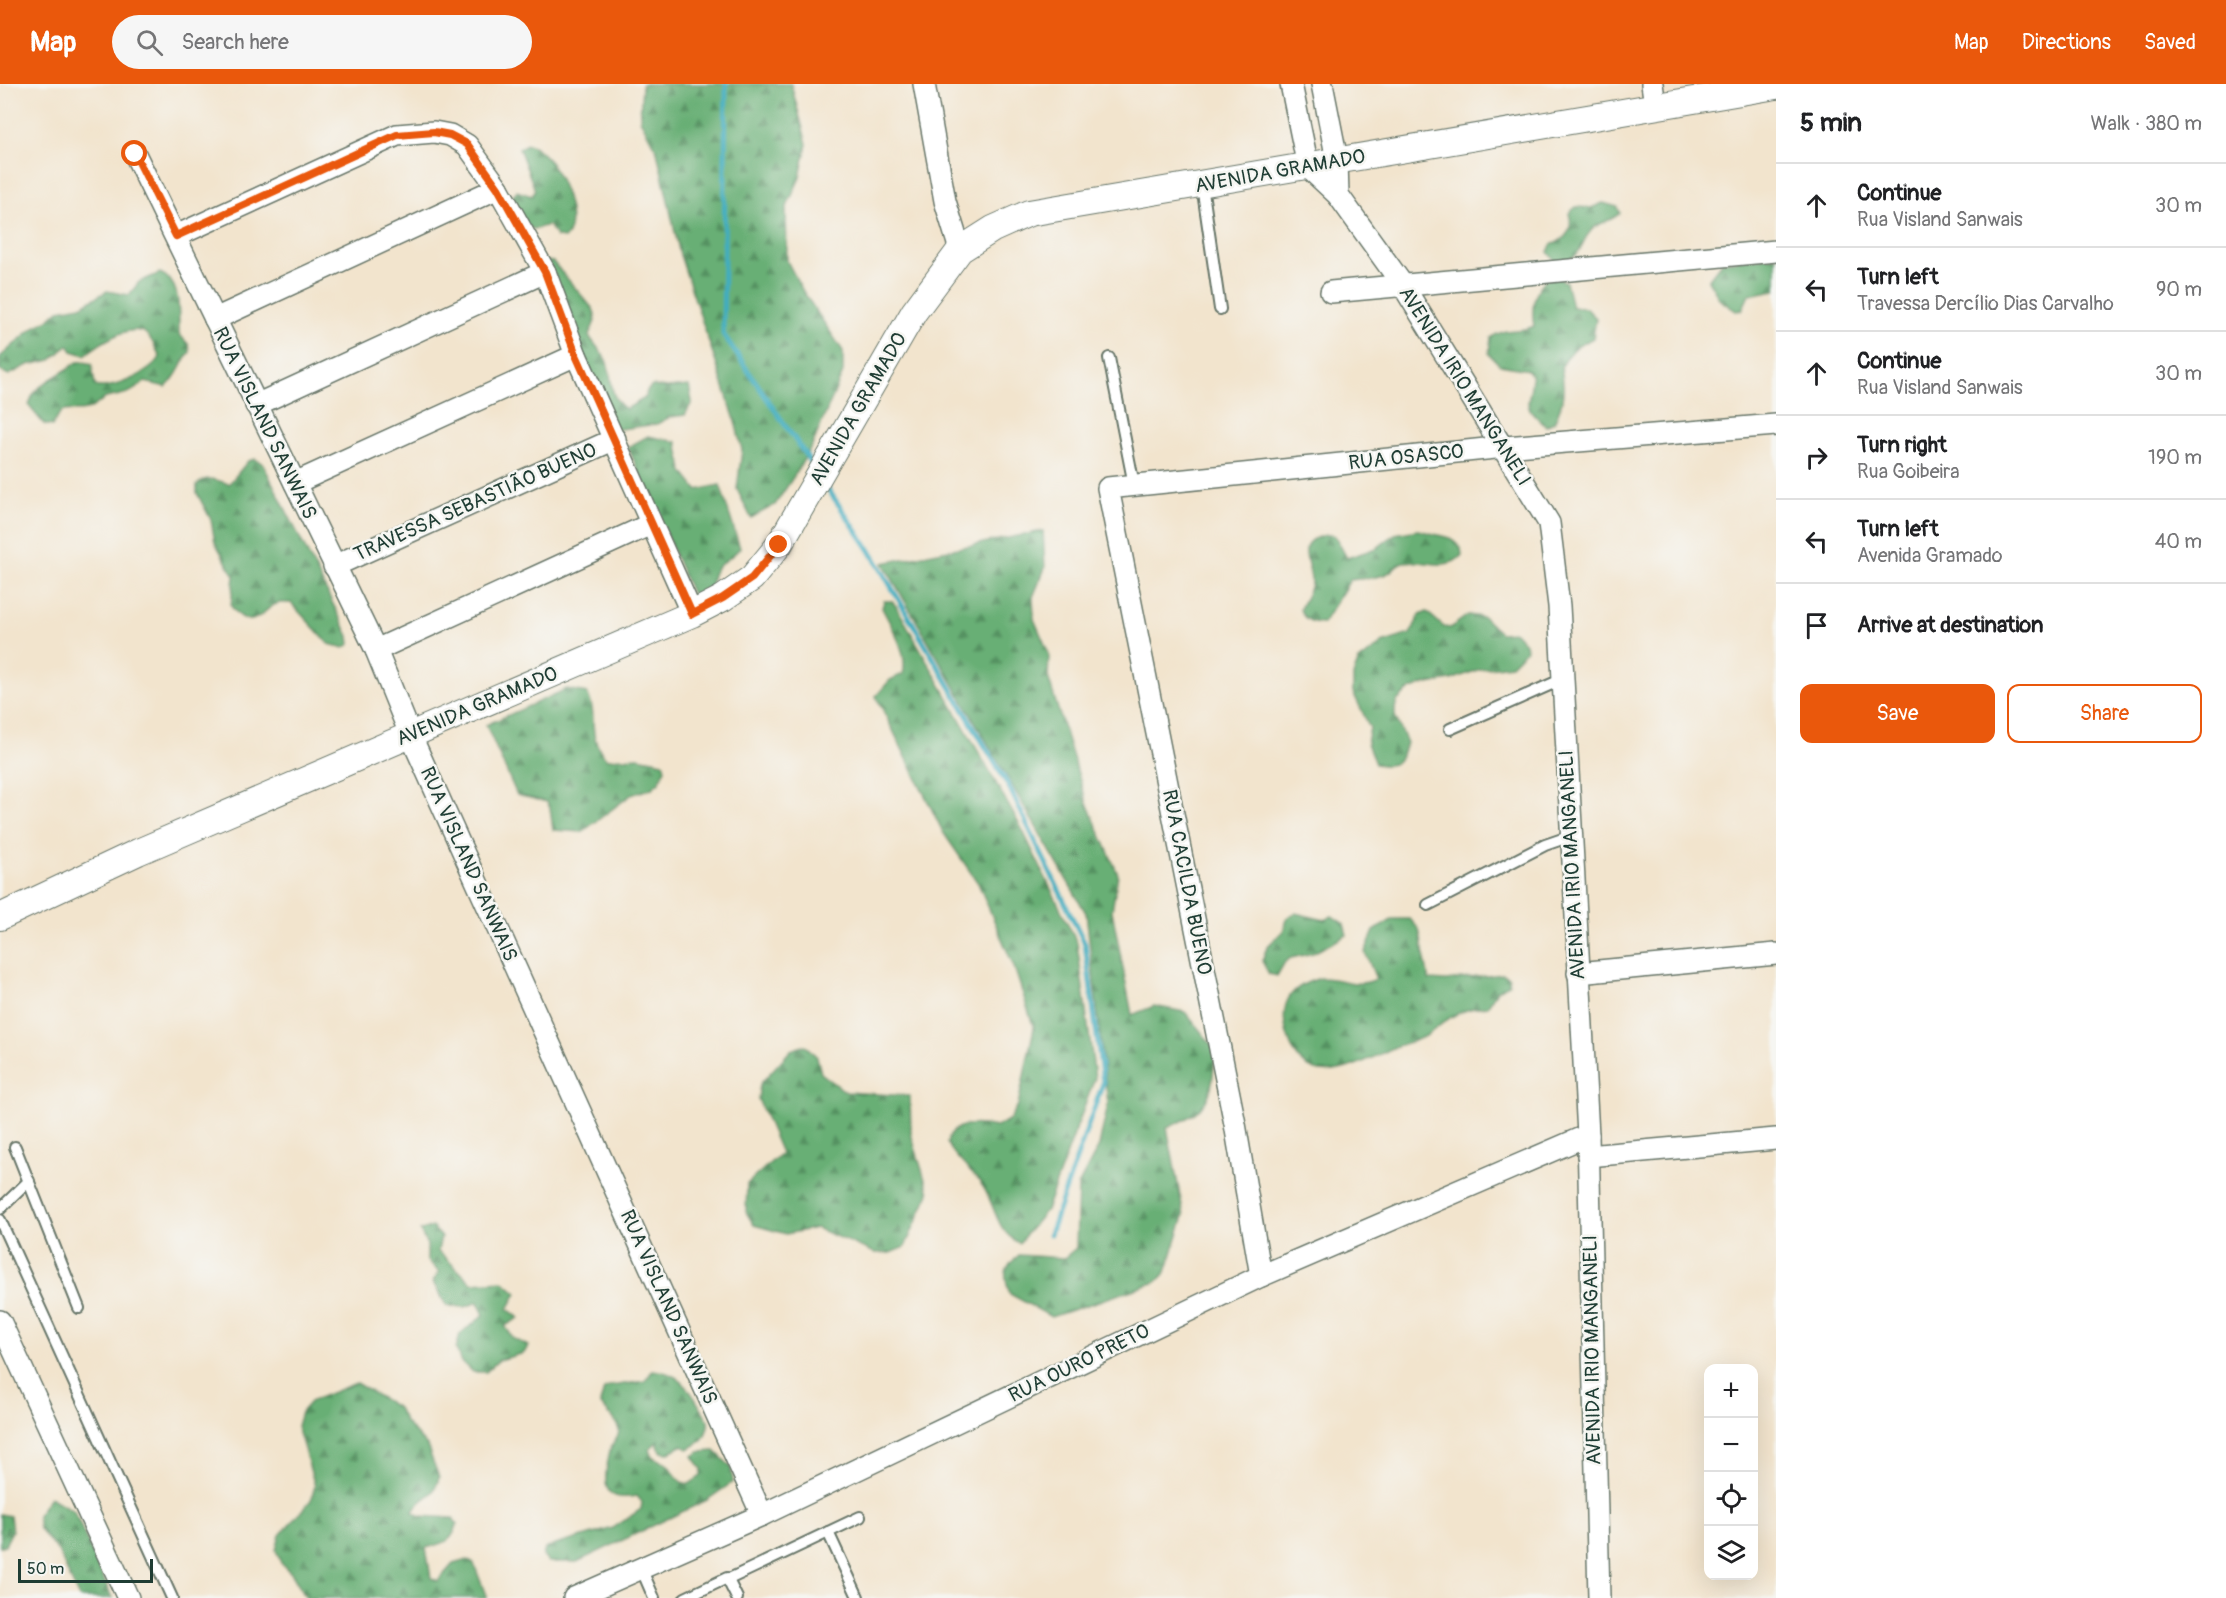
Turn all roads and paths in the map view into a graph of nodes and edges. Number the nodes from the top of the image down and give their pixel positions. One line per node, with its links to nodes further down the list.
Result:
1 (924, 84): 13 (street)
2 (1291, 84): 8 (street)
3 (1322, 84): 7 (street)
4 (1776, 86): 5 (street, AVENIDA GRAMADO)
5 (1653, 94): 7 (street, AVENIDA GRAMADO)
6 (135, 154): 12 (street, RUA VISLAND SANWAIS)
7 (1337, 160): 8 (street, AVENIDA GRAMADO); 11 (street)
8 (1308, 167): 9 (street, AVENIDA GRAMADO); 11 (street, AVENIDA IRIO MANGANELI)
9 (1202, 185): 13 (street, AVENIDA GRAMADO); 18 (lane)
10 (498, 188): 12 (street); 15 (street); 19 (street)
11 (1338, 195): 16 (street, AVENIDA IRIO MANGANELI)
12 (176, 236): 19 (street, RUA VISLAND SANWAIS)
13 (960, 250): 31 (street, AVENIDA GRAMADO)
14 (1776, 251): 16 (street)
15 (545, 272): 20 (street); 22 (street)
16 (1402, 284): 17 (street); 25 (street, AVENIDA IRIO MANGANELI)
17 (1331, 292)
18 (1220, 309)
19 (215, 319): 22 (street, RUA VISLAND SANWAIS)
20 (576, 355): 24 (street); 26 (street)
21 (1109, 358): 27 (lane)
22 (256, 405): 26 (street, RUA VISLAND SANWAIS)
23 (1776, 425): 25 (street, RUA OSASCO)
24 (615, 439): 29 (street); 30 (street, TRAVESSA SEBASTIÃO BUENO)
25 (1505, 447): 27 (street, RUA OSASCO); 33 (street, AVENIDA IRIO MANGANELI)
26 (295, 483): 30 (street, RUA VISLAND SANWAIS)
27 (1134, 485): 28 (street, RUA OSASCO)
28 (1108, 488): 47 (street, RUA CACILDA BUENO)
29 (651, 524): 31 (street); 32 (street)
30 (334, 566): 32 (street, RUA VISLAND SANWAIS)
31 (692, 614): 35 (street, AVENIDA GRAMADO)
32 (376, 650): 35 (street, RUA VISLAND SANWAIS)
33 (1563, 679): 34 (lane); 36 (street, AVENIDA IRIO MANGANELI)
34 (1450, 729)
35 (410, 734): 38 (street, AVENIDA GRAMADO); 50 (street, RUA VISLAND SANWAIS)
36 (1571, 836): 37 (lane); 40 (street, AVENIDA IRIO MANGANELI)
37 (1428, 905)
38 (0, 917)
39 (1776, 954): 40 (street)
40 (1578, 973): 43 (street, AVENIDA IRIO MANGANELI)
41 (1776, 1139): 43 (street, RUA OURO PRETO)
42 (15, 1146): 44 (lane)
43 (1588, 1146): 47 (street, RUA OURO PRETO); 62 (street, AVENIDA IRIO MANGANELI)
44 (29, 1181): 45 (lane); 48 (lane)
45 (0, 1209)
46 (0, 1220): 57 (lane)
47 (1261, 1276): 50 (street, RUA OURO PRETO)
48 (79, 1308)
49 (0, 1321): 56 (street)
50 (762, 1515): 53 (street, RUA OURO PRETO)
51 (860, 1517): 52 (lane)
52 (828, 1532): 54 (lane); 55 (lane)
53 (641, 1568): 58 (street, RUA OURO PRETO); 59 (lane)
54 (729, 1579): 60 (lane); 61 (lane)
55 (858, 1597)
56 (128, 1598)
57 (172, 1598)
58 (574, 1598)
59 (654, 1598)
60 (685, 1598)
61 (737, 1598)
62 (1599, 1598)

